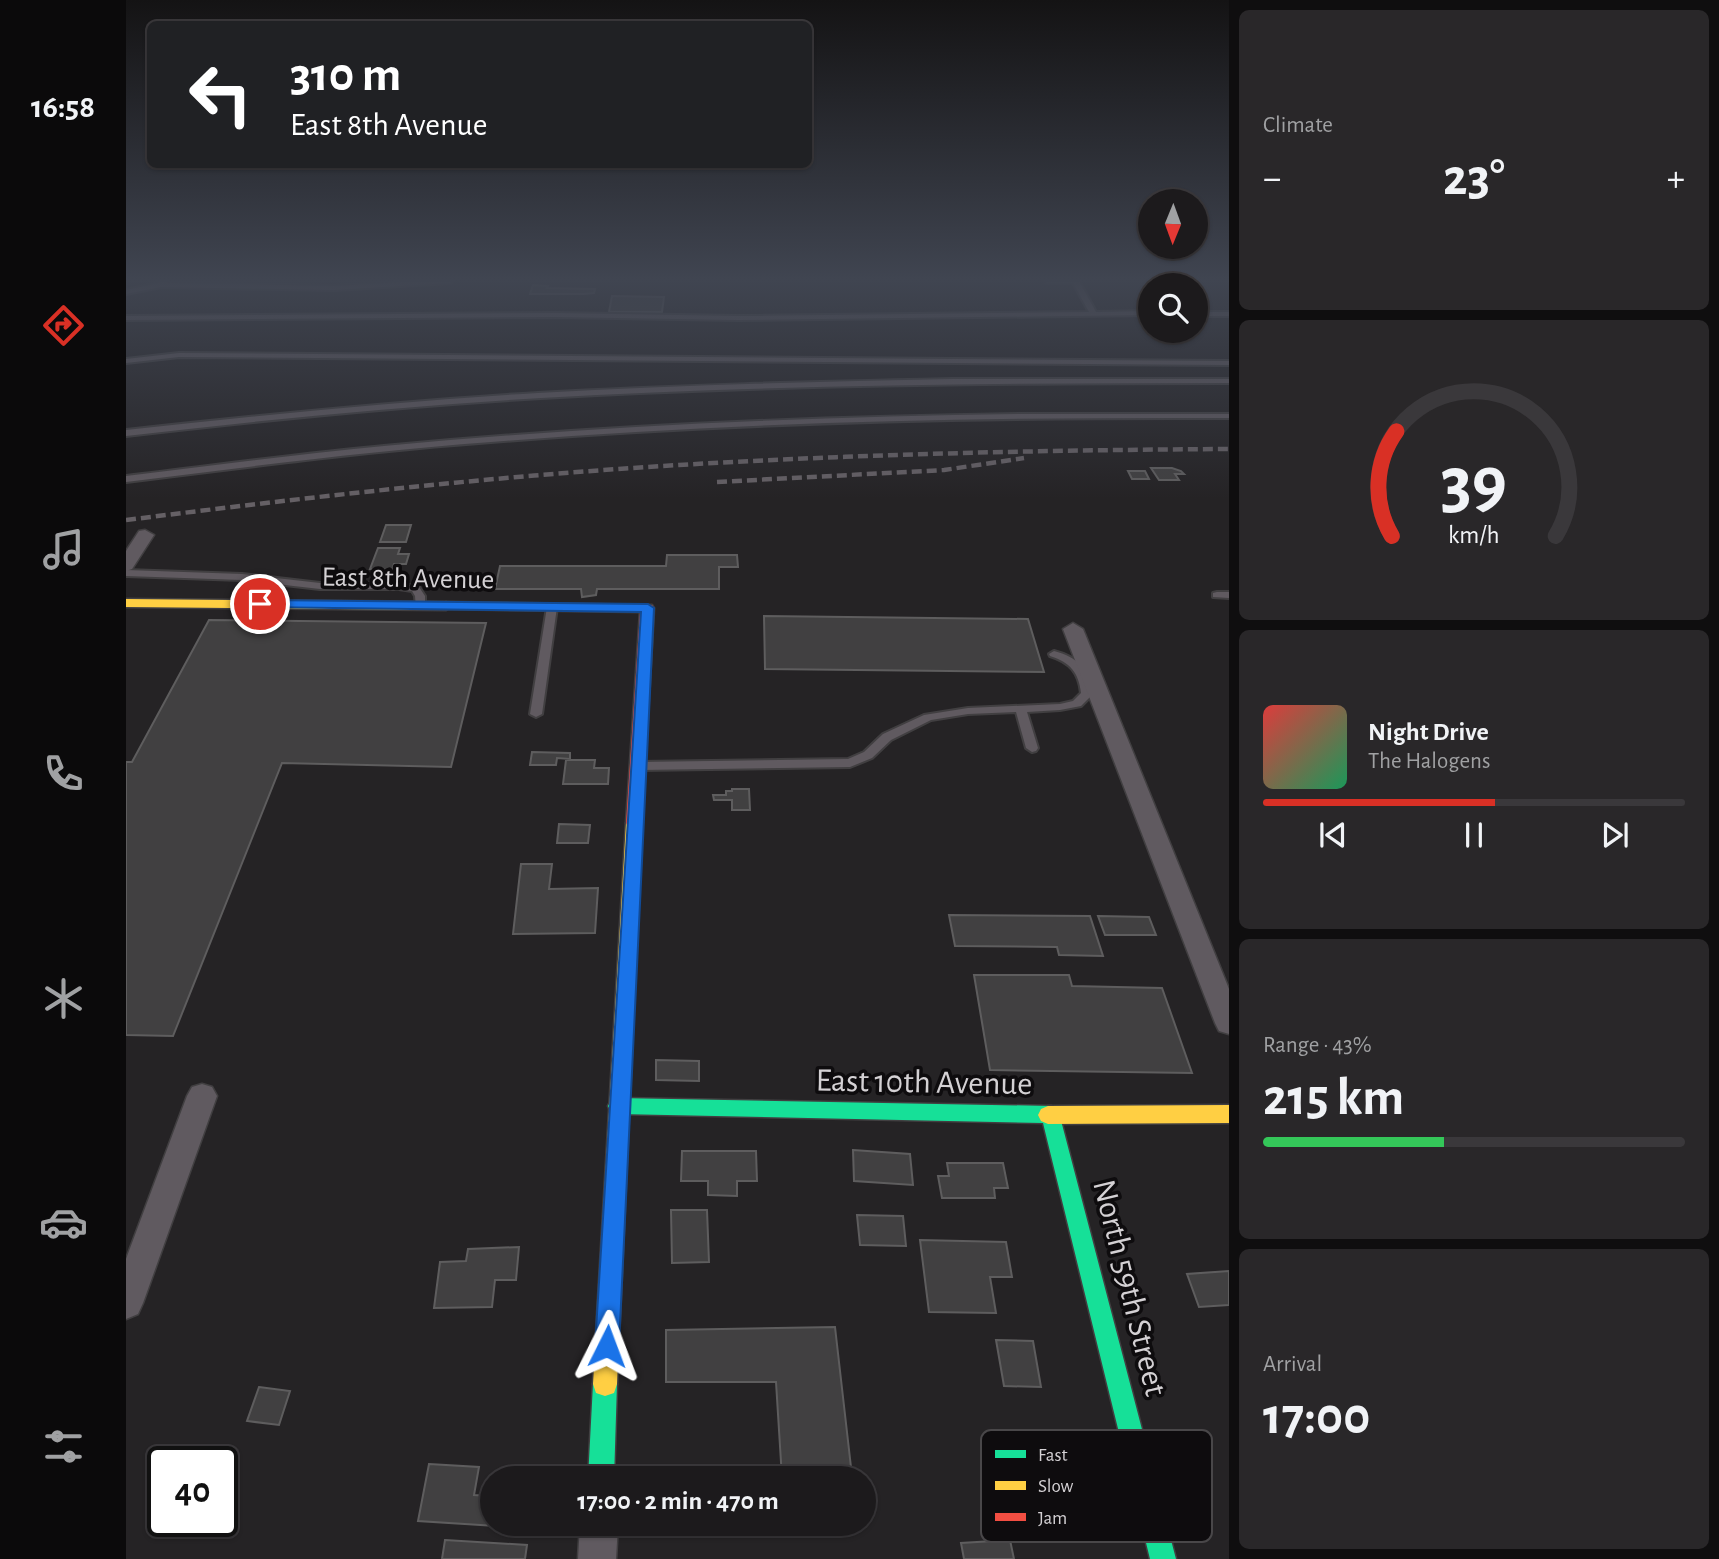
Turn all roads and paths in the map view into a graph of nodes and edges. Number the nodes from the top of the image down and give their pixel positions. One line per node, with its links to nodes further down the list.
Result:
1 (126, 361): 2 (lane)
2 (1229, 363)
3 (1229, 382): 5 (lane)
4 (1229, 416): 6 (lane)
5 (126, 433)
6 (126, 479)
7 (145, 535): 8 (street)
8 (126, 565)
9 (126, 573): 11 (lane)
10 (126, 603): 11 (street, East 8th Avenue)
11 (420, 606): 12 (street, East 8th Avenue)
12 (552, 607): 16 (lane); 18 (street, East 8th Avenue)
13 (1073, 629): 19 (street)
14 (1054, 654): 15 (lane)
15 (1020, 708): 17 (lane); 18 (lane)
16 (536, 714)
17 (1032, 748)
18 (638, 766): 21 (street)
19 (1229, 1023)
20 (202, 1096): 24 (street)
21 (618, 1106): 23 (street, East 10th Avenue); 26 (street)
22 (1229, 1114): 23 (street, East 10th Avenue)
23 (1051, 1115): 25 (street, North 59th Street)
24 (126, 1303)
25 (1130, 1430)
26 (602, 1466)
27 (598, 1536): 29 (street)
28 (1159, 1542): 30 (street, North 59th Street)
29 (597, 1559)
30 (1163, 1559)

